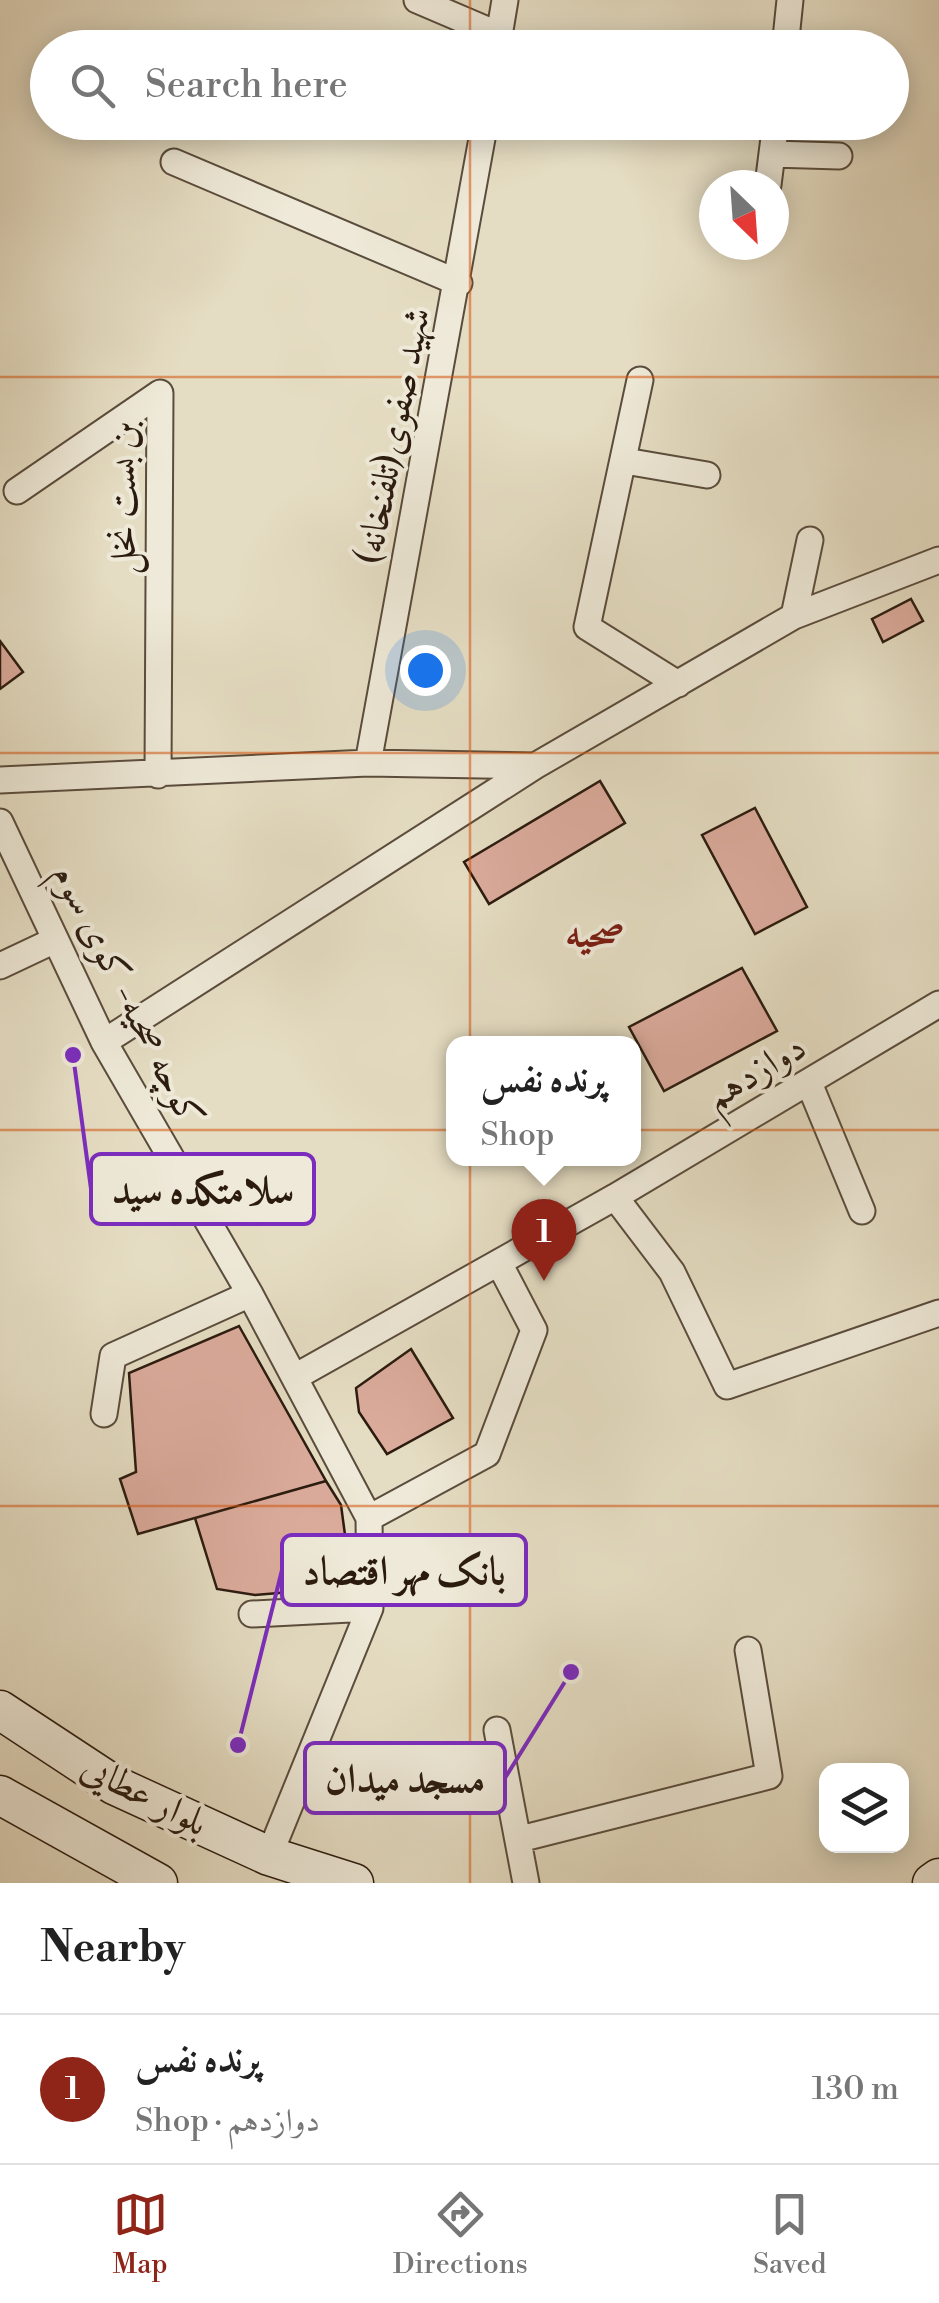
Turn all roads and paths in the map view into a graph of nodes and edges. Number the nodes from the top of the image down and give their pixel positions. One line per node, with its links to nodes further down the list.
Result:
1 (416, 0): 4 (street)
2 (505, 0): 5 (street)
3 (790, 0): 6 (street)
4 (476, 30)
5 (500, 30)
6 (787, 30)
7 (482, 140): 13 (street, شهید صفوی(تلفنخانه))
8 (774, 140): 9 (street)
9 (772, 154): 10 (street); 12 (street)
10 (839, 156)
11 (174, 162): 13 (street)
12 (770, 170)
13 (459, 283): 22 (street, شهید صفوی(تلفنخانه))
14 (640, 380): 15 (street)
15 (625, 461): 16 (street); 21 (street)
16 (707, 475)
17 (18, 490): 24 (street, بن بست نخل)
18 (810, 540): 20 (street)
19 (939, 560): 20 (street)
20 (794, 616): 21 (street)
21 (678, 684): 23 (street)
22 (368, 763): 23 (street); 24 (street)
23 (535, 766): 30 (street)
24 (158, 776): 25 (street)
25 (0, 780)
26 (0, 822): 27 (street, کوچه صحیه- کوی سوم)
27 (53, 941): 28 (street); 30 (street, کوچه صحیه- کوی سوم)
28 (0, 966)
29 (939, 1004): 31 (street, دوازدهم)
30 (104, 1042): 35 (street, کوچه صحیه- کوی سوم)
31 (809, 1083): 32 (street, دوازدهم); 33 (street)
32 (615, 1196): 34 (street, دوازدهم); 36 (street)
33 (862, 1211)
34 (499, 1263): 37 (street, دوازدهم); 39 (street)
35 (250, 1294): 37 (street, کوچه صحیه- کوی سوم); 38 (street)
36 (939, 1313)
37 (295, 1378): 39 (street, کوچه صحیه- کوی سوم)
38 (104, 1414)
39 (369, 1518): 40 (street, کوچه صحیه- کوی سوم)
40 (370, 1608): 41 (street); 47 (street, کوچه صحیه- کوی سوم)
41 (252, 1614)
42 (748, 1650): 46 (street)
43 (0, 1710): 47 (main road, بلوار عطایی)
44 (497, 1730): 46 (street)
45 (0, 1795): 49 (main road, بلوار عطایی)
46 (520, 1838): 51 (street)
47 (269, 1856): 50 (main road, بلوار عطایی)
48 (939, 1878): 52 (main road)
49 (158, 1883)
50 (354, 1883)
51 (526, 1883)
52 (932, 1883)

